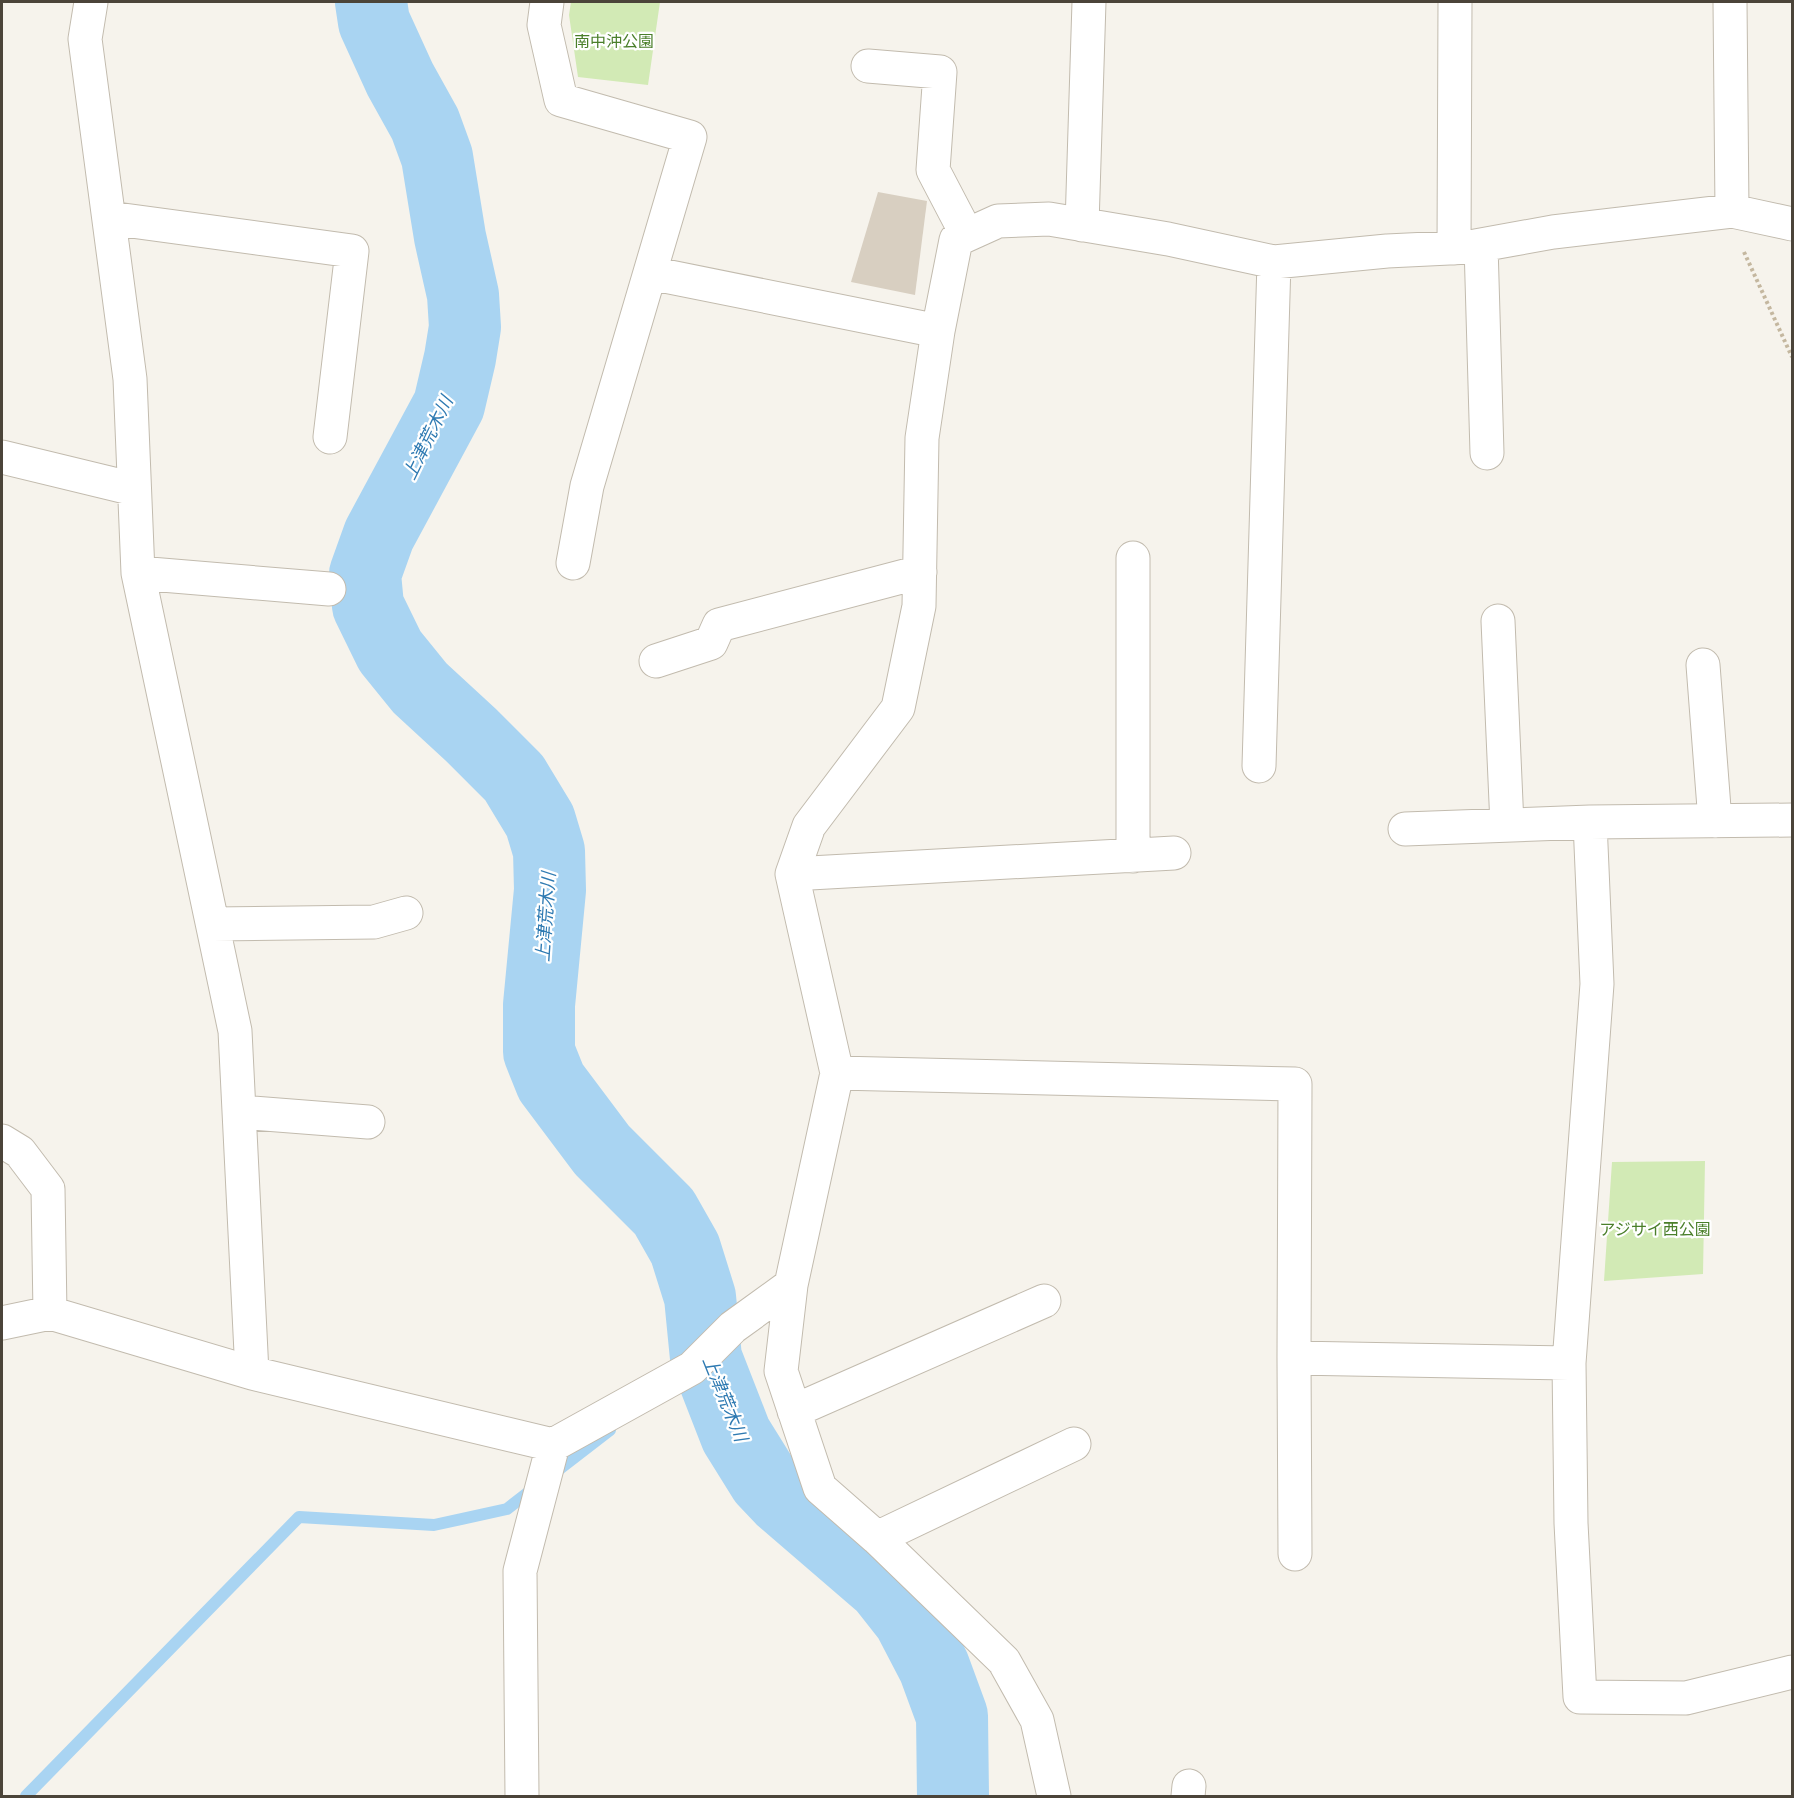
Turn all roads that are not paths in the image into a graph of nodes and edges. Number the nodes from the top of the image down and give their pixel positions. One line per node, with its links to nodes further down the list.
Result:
1 (91, 2): 8 (street)
2 (547, 2): 14 (street)
3 (1089, 2): 10 (street)
4 (1455, 2): 12 (street)
5 (1730, 2): 7 (street)
6 (868, 66): 11 (street)
7 (1732, 211): 9 (street); 12 (street)
8 (109, 218): 16 (street); 19 (street)
9 (1792, 224)
10 (1082, 225): 11 (street); 13 (street)
11 (967, 235): 15 (street)
12 (1468, 247): 13 (street); 17 (street)
13 (1274, 262): 28 (street)
14 (650, 273): 15 (street); 21 (street)
15 (938, 331): 22 (street)
16 (330, 437)
17 (1487, 453)
18 (2, 457): 19 (street)
19 (134, 489): 23 (street)
20 (1133, 558): 35 (street)
21 (573, 563)
22 (920, 572): 26 (street); 36 (street)
23 (138, 573): 24 (street); 38 (street)
24 (329, 589)
25 (1498, 621): 32 (street)
26 (656, 661)
27 (1703, 665): 30 (street)
28 (1259, 766)
29 (1792, 820): 30 (street)
30 (1715, 821): 31 (street)
31 (1590, 822): 32 (street); 48 (street)
32 (1508, 825): 33 (street)
33 (1405, 829)
34 (1174, 853): 35 (street)
35 (1133, 856): 36 (street)
36 (792, 874): 39 (street)
37 (406, 913): 38 (street)
38 (213, 924): 40 (street)
39 (837, 1073): 43 (street); 47 (street)
40 (239, 1112): 41 (street); 49 (street)
41 (368, 1122)
42 (2, 1141): 45 (street)
43 (791, 1285): 50 (street); 52 (street)
44 (1044, 1301): 50 (street)
45 (50, 1313): 46 (street); 49 (street)
46 (2, 1323)
47 (1293, 1358): 48 (street); 54 (street)
48 (1569, 1363): 55 (street)
49 (252, 1373): 52 (street)
50 (794, 1411): 53 (street)
51 (1074, 1444): 53 (street)
52 (553, 1445): 56 (street)
53 (876, 1538): 57 (street)
54 (1295, 1554)
55 (1792, 1672)
56 (522, 1797)
57 (1054, 1797)

